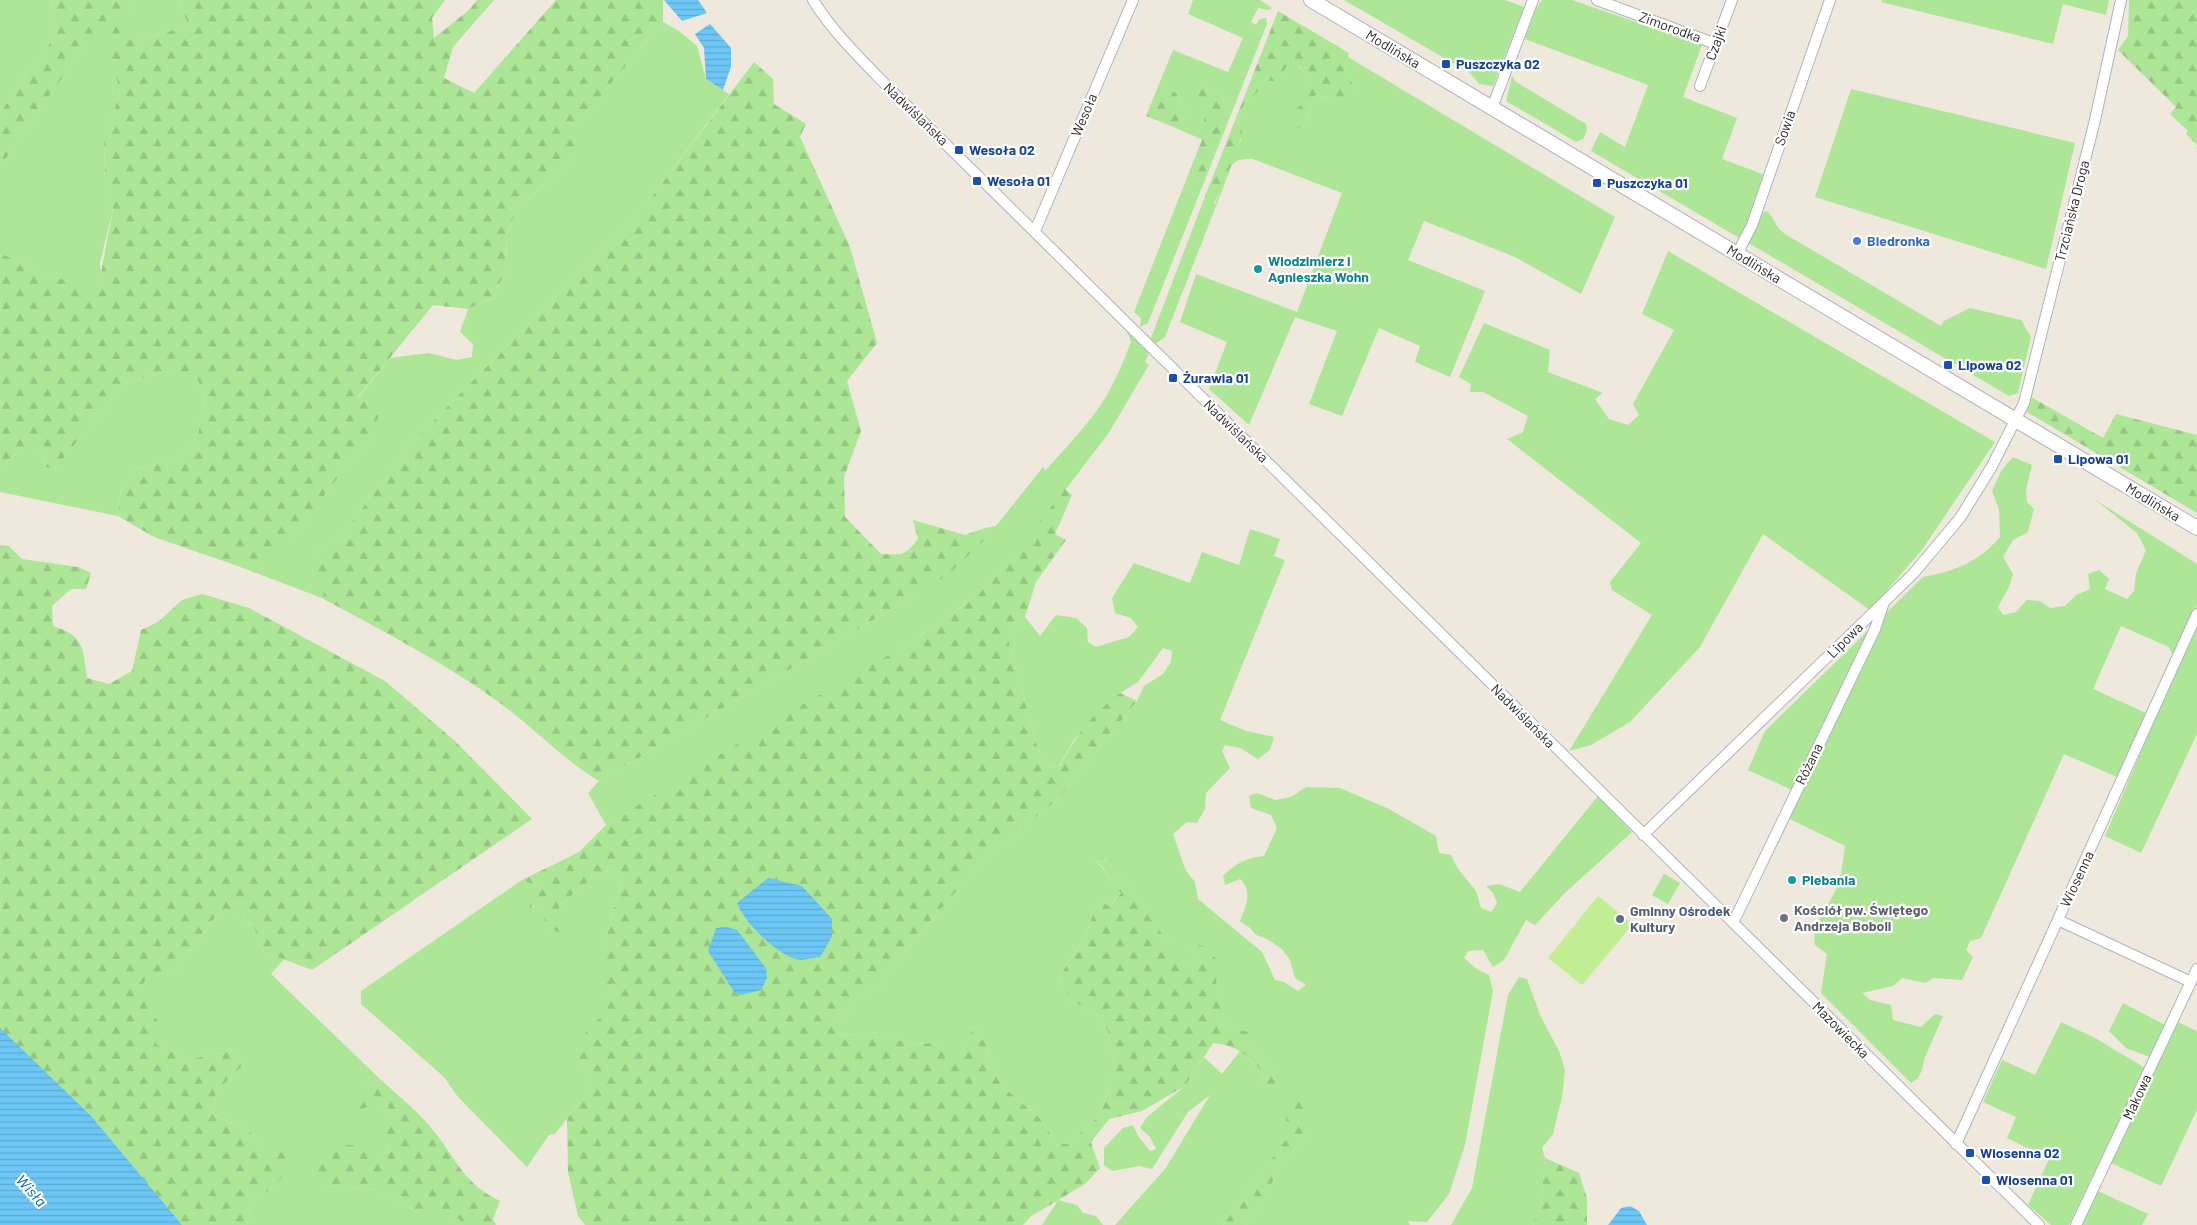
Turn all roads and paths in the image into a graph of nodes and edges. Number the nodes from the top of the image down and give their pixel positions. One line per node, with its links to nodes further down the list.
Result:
1 (813, 0): 12 (street, Nadwiślańska)
2 (1133, 0): 12 (street, Wesoła)
3 (1311, 0): 11 (main road, Modlińska)
4 (1533, 0): 11 (street)
5 (1597, 0): 9 (street, Zimorodka)
6 (1732, 0): 9 (street, Czajki)
7 (1830, 0): 13 (street, Sowia)
8 (2121, 0): 14 (street, Trzciańska Droga)
9 (1716, 44): 10 (street, Czajki)
10 (1700, 86)
11 (1492, 108): 13 (main road, Modlińska)
12 (1035, 230): 18 (street, Nadwiślańska)
13 (1737, 254): 14 (main road, Modlińska)
14 (2017, 421): 15 (main road, Modlińska); 16 (street, Lipowa)
15 (2197, 528)
16 (1883, 604): 18 (street, Lipowa); 20 (street, Różana)
17 (2197, 614): 19 (street, Wiosenna)
18 (1643, 835): 20 (street, Mazowiecka)
19 (2058, 920): 22 (street); 23 (street, Wiosenna)
20 (1733, 923): 23 (street, Mazowiecka)
21 (2197, 969): 22 (street, Makowa)
22 (2191, 982): 25 (street, Makowa)
23 (1956, 1144): 24 (street, Mazowiecka)
24 (2039, 1225)
25 (2076, 1225)

